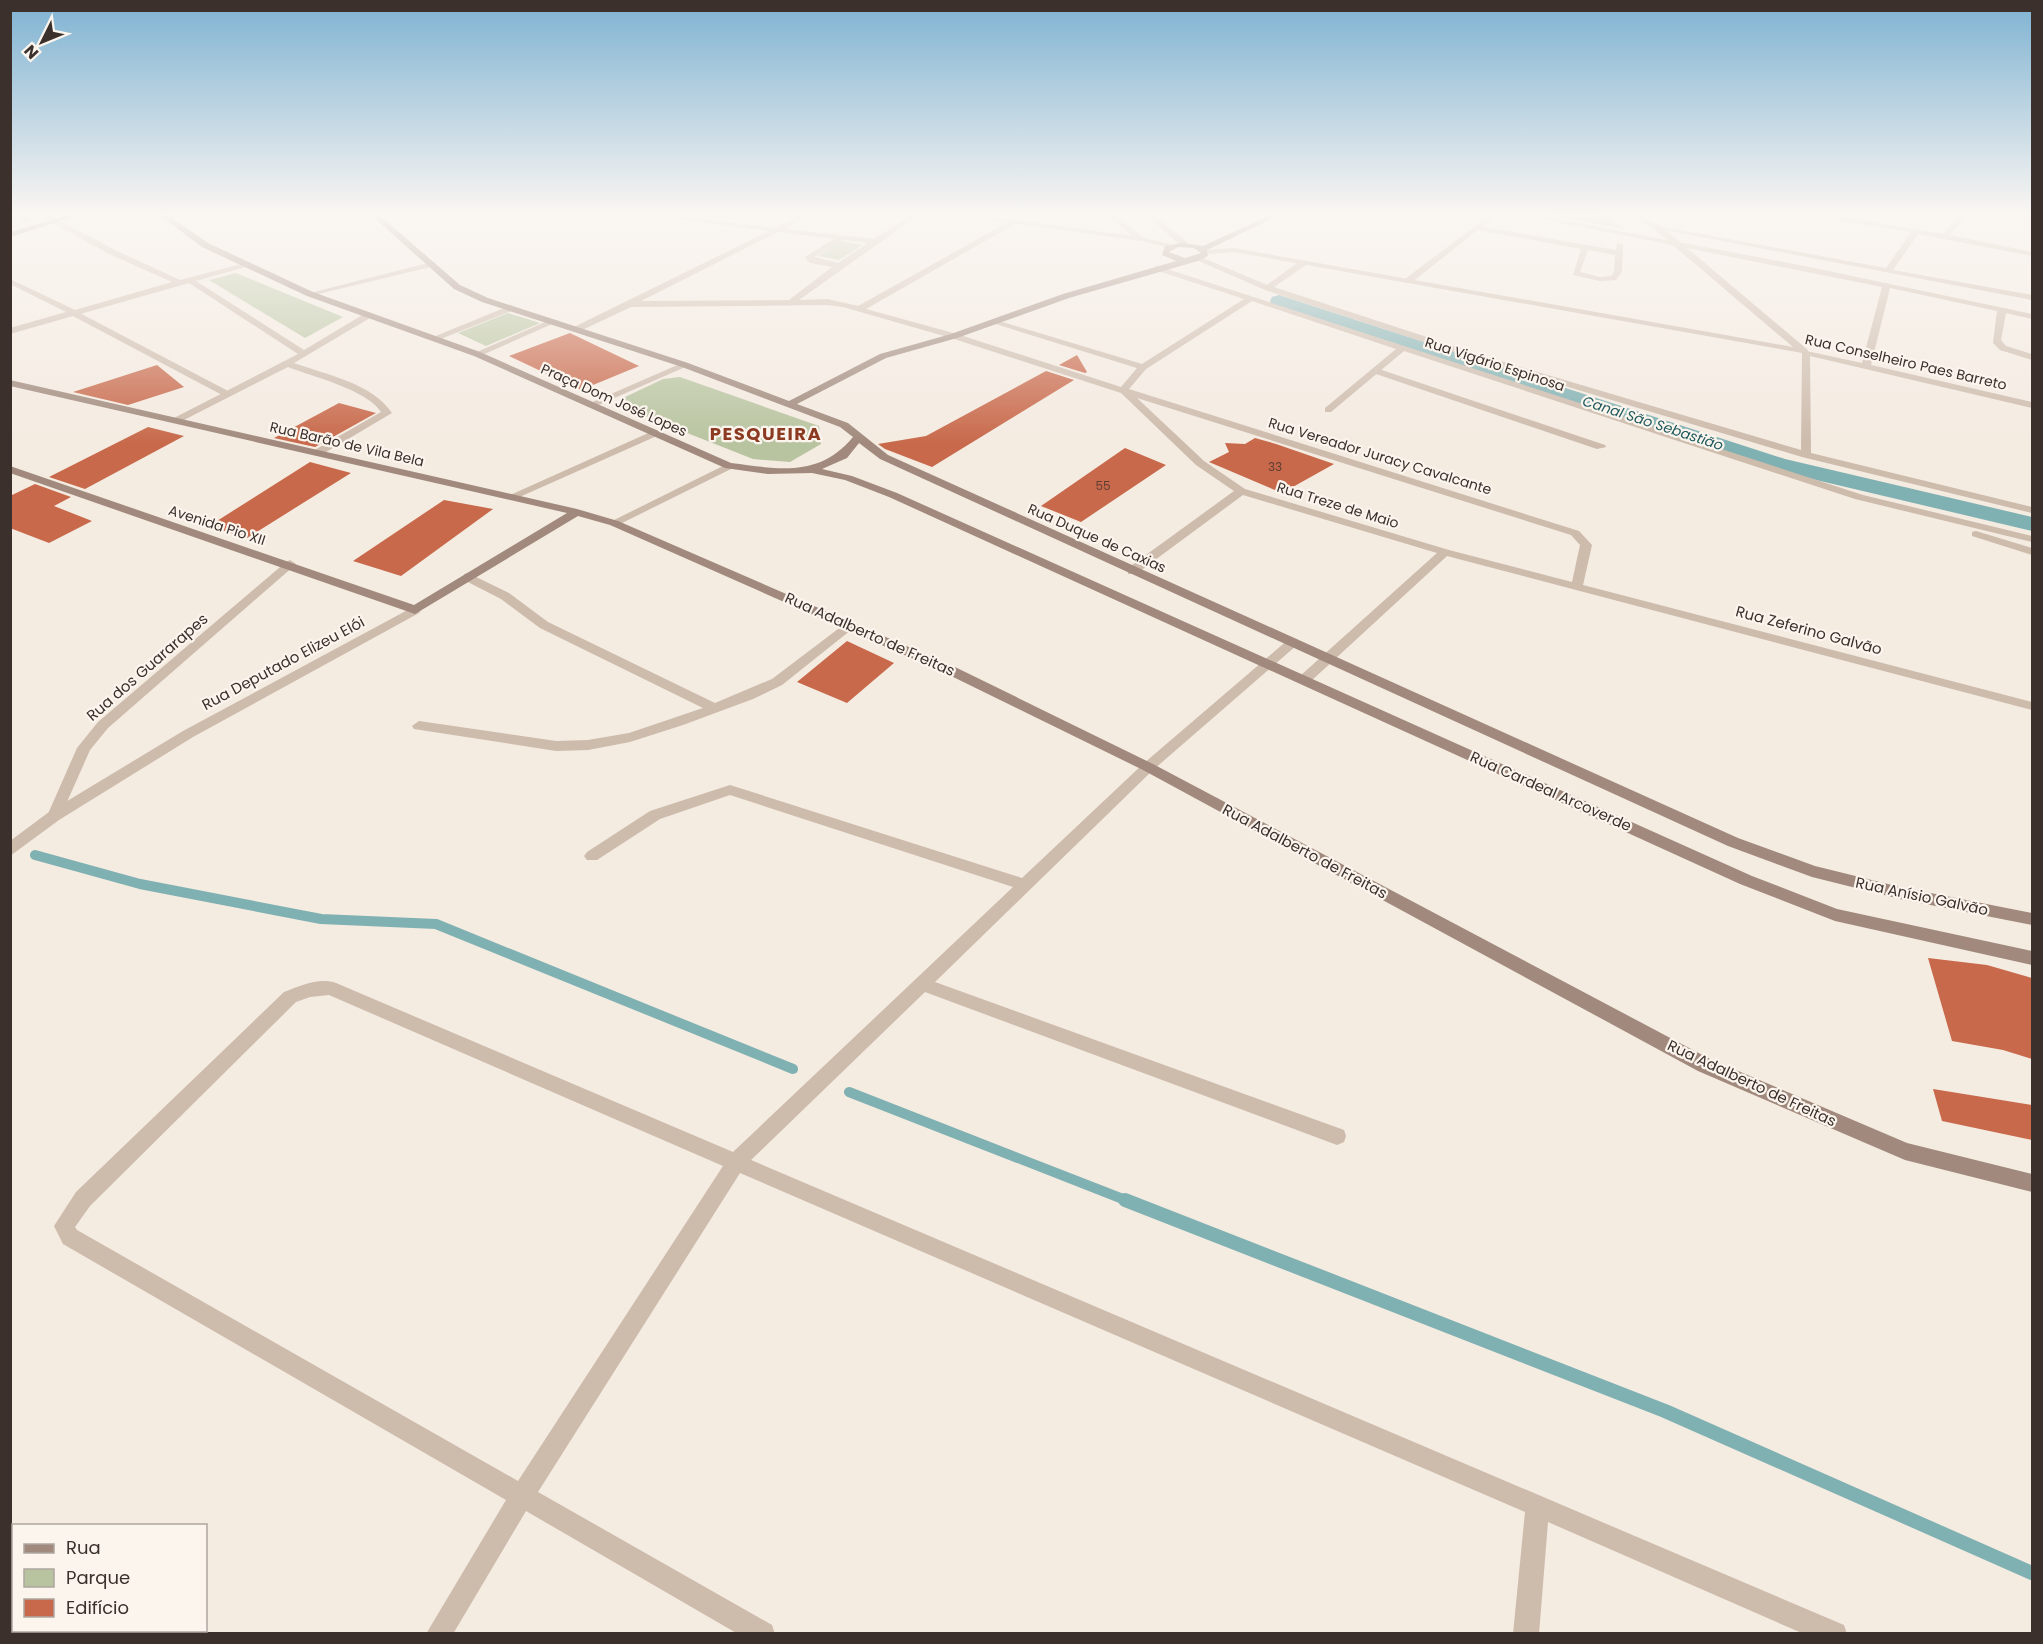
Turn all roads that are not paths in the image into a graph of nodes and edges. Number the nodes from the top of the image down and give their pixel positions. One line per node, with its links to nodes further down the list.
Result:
1 (29, 291): 26 (street)
2 (153, 291): 26 (street)
3 (207, 291): 37 (street)
4 (303, 291): 18 (main road, Praça Dom José Lopes)
5 (323, 291): 18 (street)
6 (466, 291): 23 (main road)
7 (655, 291): 22 (street)
8 (806, 291): 21 (street)
9 (891, 291): 24 (street)
10 (1089, 291): 30 (main road)
11 (1228, 291): 19 (street, Rua Vigário Espinosa)
12 (1276, 291): 57 (street, Rua Vigário Espinosa)
13 (1462, 291): 36 (street, Rua Conselheiro Paes Barreto)
14 (1733, 291): 36 (street)
15 (1886, 291): 42 (street)
16 (1913, 291): 25 (street)
17 (1995, 291): 20 (street)
18 (310, 294): 27 (main road, Praça Dom José Lopes)
19 (1251, 298): 35 (street, Rua Vigário Espinosa); 43 (street)
20 (2032, 298)
21 (792, 301): 22 (street); 24 (street)
22 (628, 304): 31 (street)
23 (511, 308): 29 (main road); 34 (street)
24 (859, 309): 33 (street)
25 (2002, 310): 28 (street); 39 (street)
26 (74, 313): 32 (street); 47 (street)
27 (367, 316): 34 (main road, Praça Dom José Lopes); 37 (street)
28 (2032, 316)
29 (555, 321): 31 (main road); 38 (street)
30 (993, 322): 33 (main road); 43 (street)
31 (577, 329): 41 (main road)
32 (10, 331)
33 (954, 336): 46 (street); 49 (main road)
34 (435, 338): 38 (main road, Praça Dom José Lopes)
35 (1402, 348): 44 (street); 63 (street, Rua Vigário Espinosa)
36 (1805, 352): 42 (street, Rua Conselheiro Paes Barreto); 57 (street)
37 (304, 354): 40 (street)
38 (477, 354): 48 (main road, Praça Dom José Lopes)
39 (2032, 357)
40 (287, 364): 47 (street); 56 (street)
41 (685, 365): 48 (street); 49 (main road)
42 (1866, 366): 50 (street, Rua Conselheiro Paes Barreto)
43 (1143, 367): 46 (street)
44 (1376, 371): 51 (street); 55 (street)
45 (10, 383): 52 (main road, Rua Barão de Vila Bela)
46 (1123, 390): 61 (street, Rua Treze de Maio); 73 (street, Rua Vereador Juracy Cavalcante)
47 (226, 394): 52 (street)
48 (593, 404): 53 (main road, Praça Dom José Lopes)
49 (790, 404): 54 (main road)
50 (2032, 405)
51 (1328, 410)
52 (177, 420): 56 (main road, Rua Barão de Vila Bela)
53 (656, 433): 58 (main road, Praça Dom José Lopes); 62 (street)
54 (860, 436): 60 (main road); 71 (main road, Rua Duque de Caxias)
55 (1601, 447)
56 (317, 453): 62 (main road, Rua Barão de Vila Bela)
57 (1806, 454): 64 (street, Rua Vigário Espinosa)
58 (729, 465): 60 (main road, Praça Dom José Lopes); 66 (street)
59 (10, 469): 70 (main road, Avenida Pio XII)
60 (812, 470): 78 (main road)
61 (1240, 491): 68 (street, Rua Treze de Maio); 71 (street)
62 (511, 497): 65 (main road, Rua Barão de Vila Bela)
63 (1859, 497): 67 (street, Rua Vigário Espinosa); 69 (street)
64 (2032, 510)
65 (577, 512): 66 (main road, Rua Adalberto de Freitas); 72 (main road, Rua Deputado Elizeu Elói)
66 (614, 523): 75 (main road, Rua Adalberto de Freitas)
67 (2032, 538)
68 (1445, 552): 73 (street, Rua Treze de Maio); 77 (street)
69 (2032, 552)
70 (290, 564): 74 (main road, Avenida Pio XII); 84 (street, Rua dos Guararapes)
71 (1132, 571): 76 (main road, Rua Duque de Caxias)
72 (468, 577): 74 (main road, Rua Deputado Elizeu Elói); 81 (street)
73 (1577, 585): 80 (street, Rua Zeferino Galvão)
74 (415, 610): 84 (street, Rua Deputado Elizeu Elói)
75 (850, 626): 81 (street); 83 (main road, Rua Adalberto de Freitas)
76 (1293, 642): 77 (main road, Rua Duque de Caxias); 78 (street)
77 (1327, 657): 79 (street); 87 (main road, Rua Cardeal Arcoverde)
78 (1269, 663): 79 (main road, Rua Cardeal Arcoverde); 83 (street)
79 (1305, 680): 90 (main road, Rua Cardeal Arcoverde)
80 (2032, 706)
81 (714, 708): 82 (street)
82 (419, 726)
83 (1148, 767): 88 (street); 94 (main road, Rua Adalberto de Freitas)
84 (54, 816): 85 (street, Rua Deputado Elizeu Elói)
85 (10, 850)
86 (592, 856): 88 (street)
87 (1812, 871): 89 (main road, Rua Anísio Galvão)
88 (1025, 885): 91 (street)
89 (2032, 919)
90 (2032, 958)
91 (922, 984): 92 (street); 93 (street)
92 (1337, 1136)
93 (736, 1162): 95 (street); 95 (street); 96 (street)
94 (2032, 1184)
95 (522, 1496): 97 (street); 98 (street)
96 (1538, 1506): 99 (street); 100 (street)
97 (438, 1634)
98 (763, 1634)
99 (1526, 1634)
100 (1835, 1634)

